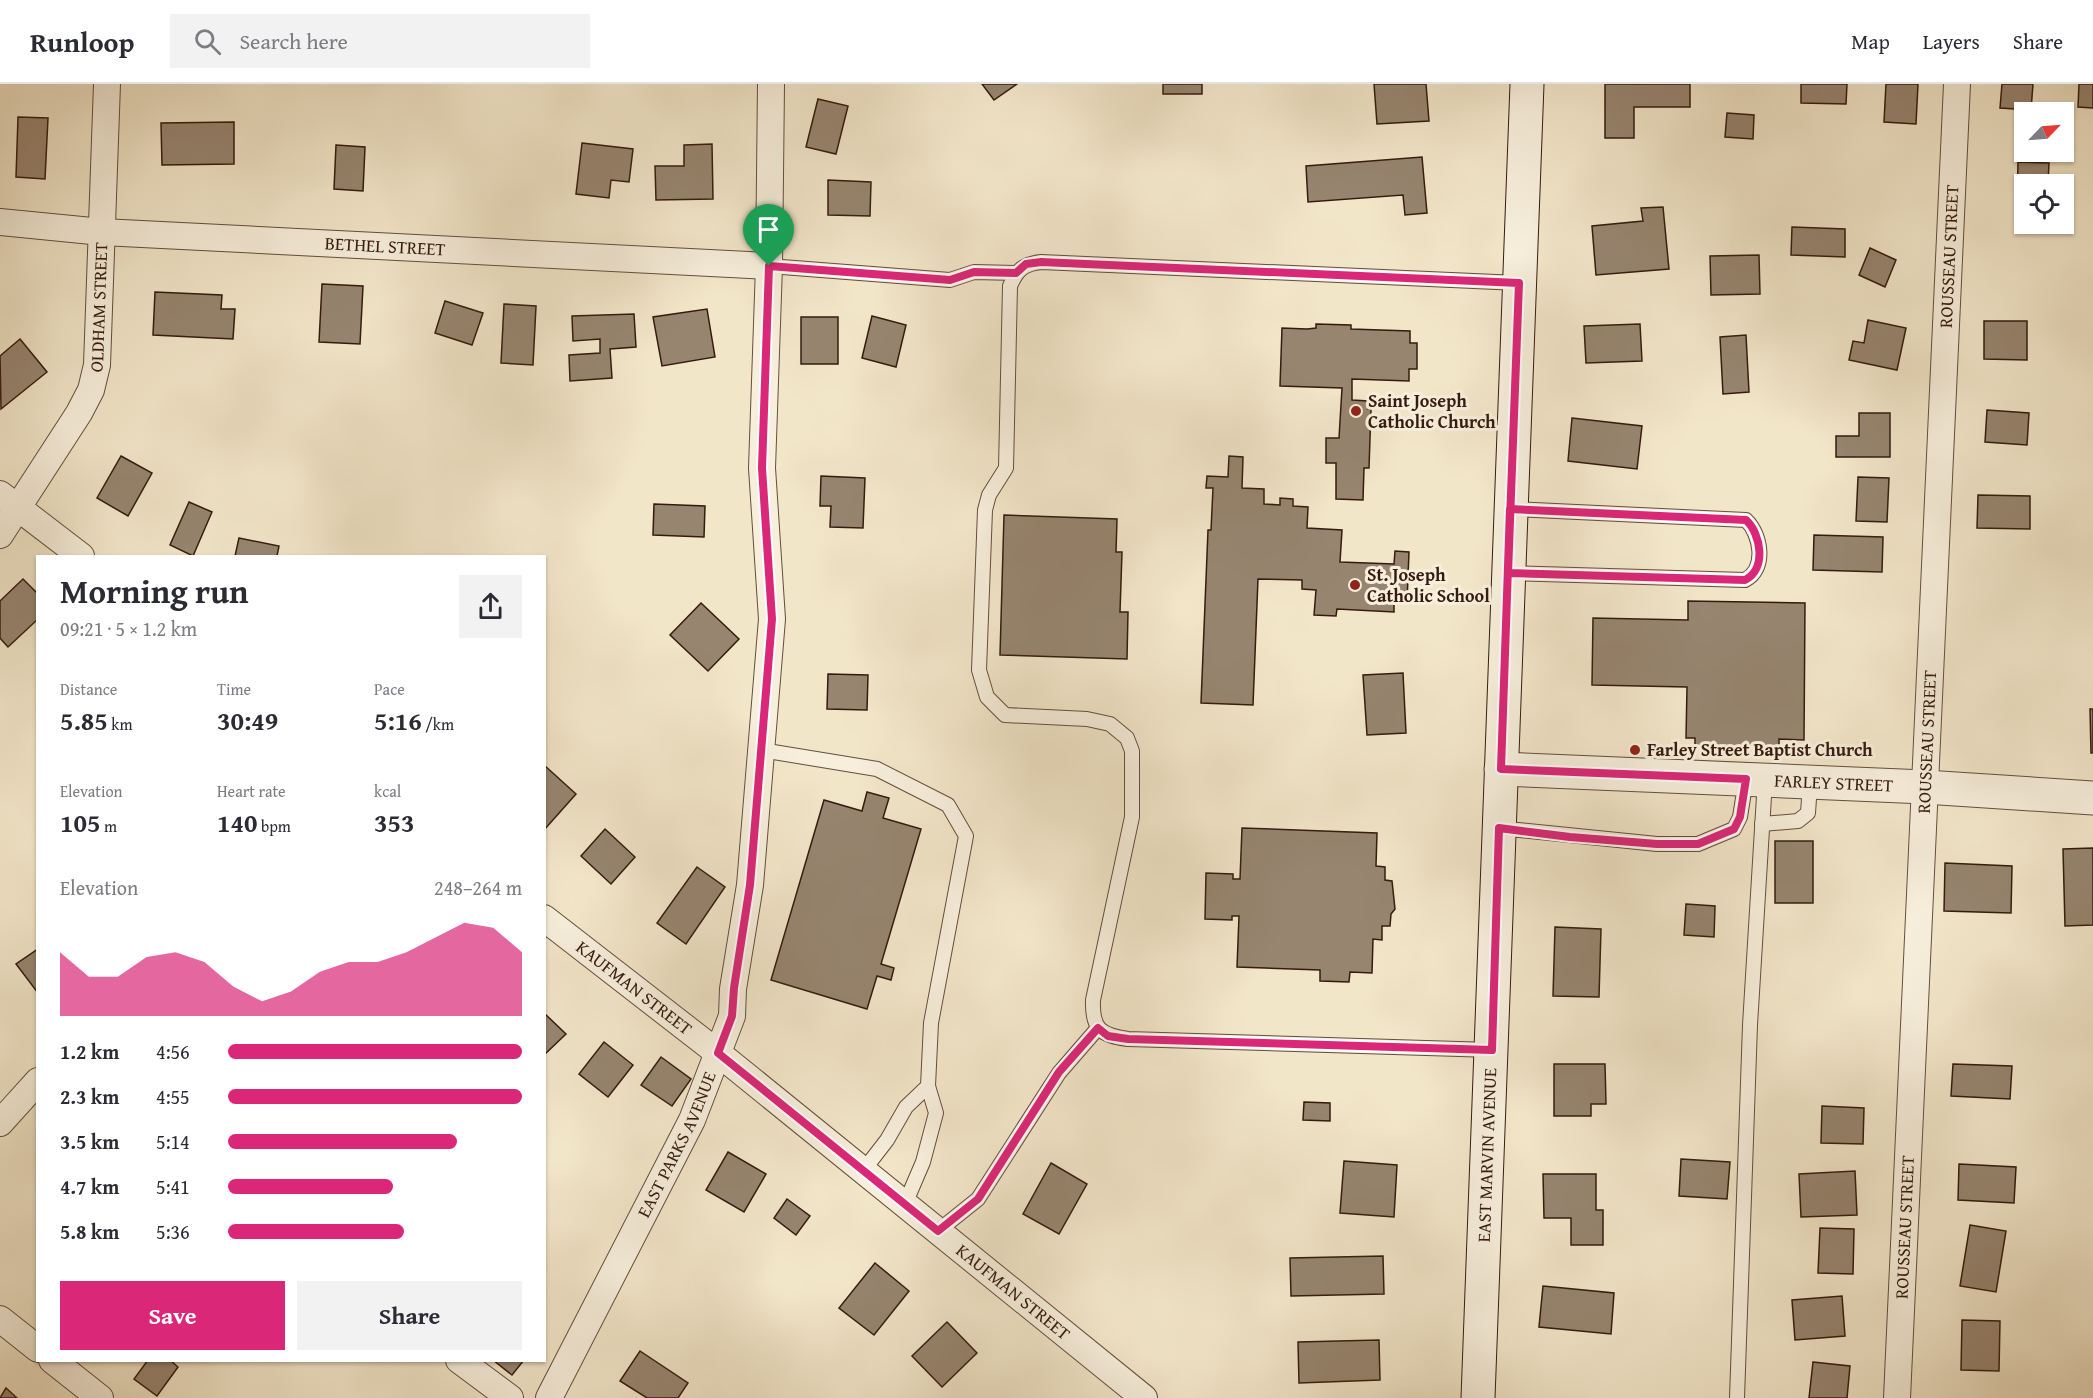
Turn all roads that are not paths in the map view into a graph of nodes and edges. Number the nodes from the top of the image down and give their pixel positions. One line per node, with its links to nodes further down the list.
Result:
1 (107, 84): 6 (street, OLDHAM STREET)
2 (771, 84): 7 (street, EAST PARKS AVENUE)
3 (1527, 84): 9 (main road, EAST MARVIN AVENUE)
4 (1957, 84): 19 (street, ROUSSEAU STREET)
5 (0, 222): 6 (street, BETHEL STREET)
6 (102, 232): 7 (street, BETHEL STREET); 10 (street, OLDHAM STREET)
7 (769, 266): 8 (lane); 15 (street, EAST PARKS AVENUE)
8 (1016, 273): 9 (lane); 24 (lane)
9 (1519, 283): 11 (main road, EAST MARVIN AVENUE)
10 (9, 501): 12 (street, OLDHAM STREET); 13 (street)
11 (1510, 509): 14 (main road, EAST MARVIN AVENUE); 14 (lane)
12 (0, 535)
13 (80, 555)
14 (1508, 573): 16 (main road, EAST MARVIN AVENUE)
15 (761, 750): 26 (street, EAST PARKS AVENUE); 28 (lane)
16 (1501, 769): 17 (main road, FARLEY STREET); 22 (main road, EAST MARVIN AVENUE)
17 (1755, 780): 18 (main road, FARLEY STREET); 21 (lane); 22 (lane)
18 (1810, 784): 19 (main road, FARLEY STREET); 21 (lane)
19 (1925, 786): 20 (main road, FARLEY STREET); 43 (street, ROUSSEAU STREET)
20 (2093, 798)
21 (1762, 824): 42 (lane)
22 (1499, 828): 25 (main road, EAST MARVIN AVENUE)
23 (546, 920): 26 (street, KAUFMAN STREET)
24 (1098, 1028): 25 (lane); 32 (lane)
25 (1492, 1050): 41 (main road, EAST MARVIN AVENUE)
26 (718, 1053): 30 (street, KAUFMAN STREET); 39 (street, EAST PARKS AVENUE)
27 (36, 1083): 29 (street)
28 (928, 1086): 30 (lane); 31 (lane)
29 (0, 1123)
30 (863, 1171): 31 (street, KAUFMAN STREET)
31 (904, 1204): 32 (street, KAUFMAN STREET)
32 (938, 1231): 40 (street, KAUFMAN STREET)
33 (0, 1319): 34 (street)
34 (36, 1347)
35 (54, 1362): 37 (street)
36 (462, 1362): 38 (street)
37 (99, 1398)
38 (510, 1398)
39 (549, 1398)
40 (1144, 1398)
41 (1478, 1398)
42 (1737, 1398)
43 (1897, 1398)

